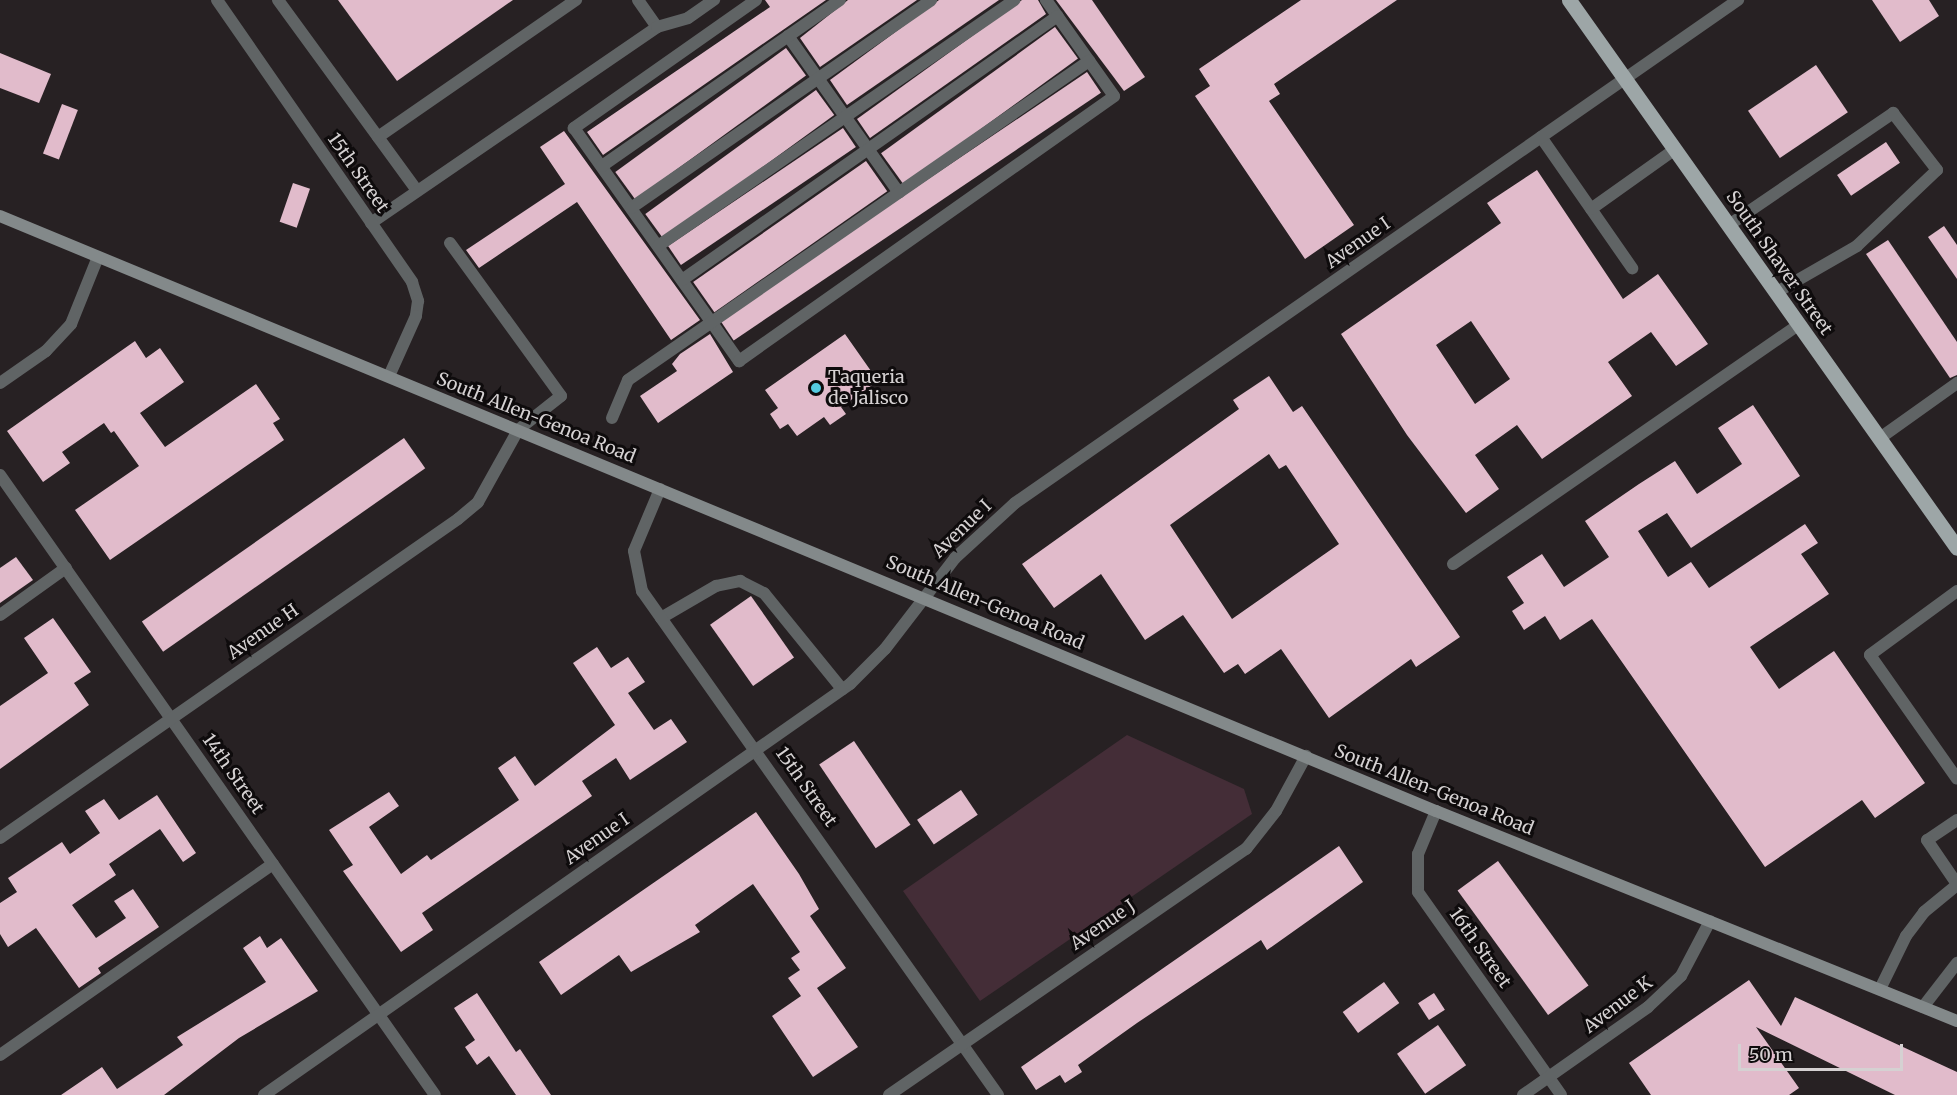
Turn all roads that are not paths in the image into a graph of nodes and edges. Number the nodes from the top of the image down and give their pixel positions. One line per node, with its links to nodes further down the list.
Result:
1 (217, 0): 31 (street, 15th Street)
2 (278, 0): 21 (street)
3 (576, 0): 21 (street)
4 (638, 0): 15 (street)
5 (714, 0): 15 (street)
6 (756, 0): 25 (street)
7 (840, 0): 16 (street)
8 (932, 0): 18 (street)
9 (1014, 0): 20 (street)
10 (1046, 0): 14 (street)
11 (1569, 0): 19 (main road, South Shaver Street)
12 (1738, 0): 13 (street, Avenue I)
13 (1724, 4): 19 (street, Avenue I)
14 (1057, 16): 17 (street); 23 (street)
15 (657, 27): 26 (street)
16 (789, 36): 18 (street); 25 (street)
17 (1089, 61): 27 (street); 39 (street)
18 (818, 78): 20 (street); 28 (street)
19 (1624, 80): 22 (street, Avenue I); 24 (main road, South Shaver Street)
20 (845, 116): 23 (street); 34 (street)
21 (378, 137): 26 (street)
22 (1541, 137): 29 (street); 53 (street, Avenue I)
23 (868, 149): 27 (street); 37 (street)
24 (1674, 150): 29 (street); 32 (main road, South Shaver Street)
25 (602, 166): 28 (street)
26 (416, 189): 31 (street)
27 (899, 193): 39 (street)
28 (631, 208): 34 (street)
29 (1591, 209): 36 (street)
30 (0, 216): 35 (main road, South Allen-Genoa Road)
31 (371, 223): 41 (street, 15th Street)
32 (1729, 225): 38 (main road, South Shaver Street); 38 (street)
33 (450, 243): 45 (street)
34 (658, 246): 37 (street)
35 (98, 257): 41 (main road, South Allen-Genoa Road); 42 (street)
36 (1632, 268)
37 (682, 280): 39 (street)
38 (1777, 292): 40 (main road, South Shaver Street)
39 (712, 322): 44 (street)
40 (1799, 324): 46 (main road, South Shaver Street); 50 (street)
41 (389, 376): 45 (main road, South Allen-Genoa Road)
42 (0, 383)
43 (1955, 389): 46 (street)
44 (612, 418)
45 (518, 430): 48 (main road, South Allen-Genoa Road); 57 (street, Avenue H)
46 (1880, 438): 49 (main road, South Shaver Street)
47 (0, 475): 51 (street, 14th Street)
48 (660, 489): 53 (main road, South Allen-Genoa Road); 55 (street, 15th Street)
49 (1957, 549)
50 (1453, 564)
51 (66, 568): 54 (street); 57 (street, 14th Street)
52 (1957, 591): 60 (street)
53 (922, 597): 56 (street, Avenue I); 59 (main road, South Allen-Genoa Road)
54 (0, 615)
55 (661, 618): 56 (street); 58 (street, 15th Street)
56 (842, 689): 58 (street, Avenue I)
57 (171, 717): 63 (street, Avenue H); 64 (street, 14th Street)
58 (757, 749): 70 (street, Avenue I); 72 (street, 15th Street)
59 (1306, 756): 61 (main road, South Allen-Genoa Road); 72 (street, Avenue J)
60 (1957, 779)
61 (1436, 811): 66 (main road, South Allen-Genoa Road); 74 (street, 16th Street)
62 (1957, 820): 65 (street)
63 (0, 838)
64 (273, 864): 70 (street, 14th Street); 73 (street)
65 (1957, 885): 68 (street)
66 (1710, 921): 68 (main road, South Allen-Genoa Road); 74 (street, Avenue K)
67 (1957, 963): 69 (street)
68 (1880, 989): 69 (main road, South Allen-Genoa Road)
69 (1923, 1007): 71 (main road, South Allen-Genoa Road)
70 (379, 1015): 75 (street, Avenue I); 76 (street, 14th Street)
71 (1957, 1021)
72 (962, 1043): 77 (street, Avenue J); 78 (street, 15th Street)
73 (0, 1055)
74 (1548, 1077): 79 (street, Avenue K); 80 (street, 16th Street)
75 (264, 1095)
76 (435, 1095)
77 (888, 1095)
78 (998, 1095)
79 (1523, 1095)
80 (1561, 1095)

